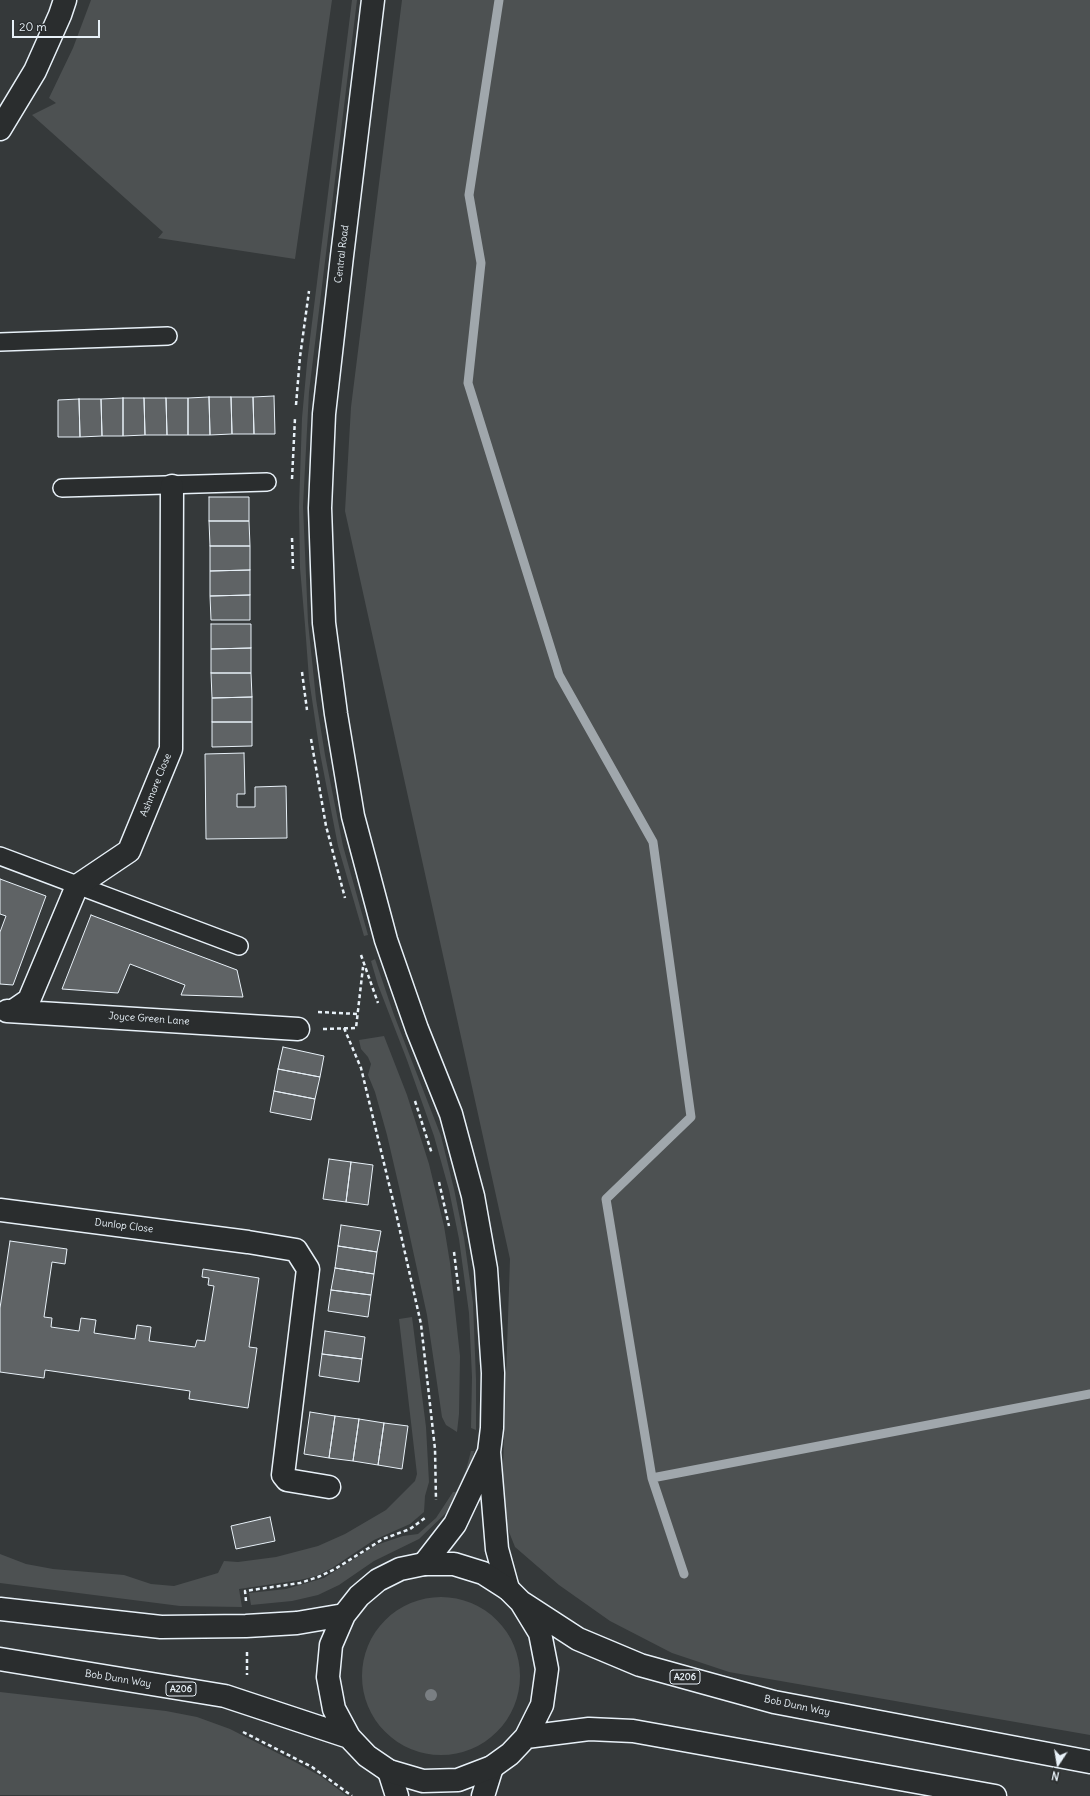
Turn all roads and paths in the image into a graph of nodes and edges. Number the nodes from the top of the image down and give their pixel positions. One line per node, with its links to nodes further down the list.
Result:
1 (65, 0): 3 (street)
2 (373, 0): 11 (street, Central Road)
3 (0, 129)
4 (168, 336): 5 (lane)
5 (0, 342)
6 (267, 482): 7 (lane)
7 (172, 486): 8 (lane); 10 (street, Ashmore Close)
8 (62, 488)
9 (0, 856): 10 (lane)
10 (77, 886): 12 (lane); 13 (street)
11 (386, 940): 14 (path); 17 (street, Central Road)
12 (239, 946)
13 (7, 1011): 15 (street, Joyce Green Lane)
14 (344, 1028): 15 (path); 19 (path)
15 (298, 1029)
16 (0, 1210): 18 (street, Dunlop Close)
17 (489, 1452): 21 (street); 22 (street)
18 (329, 1487)
19 (436, 1507)
20 (428, 1515): 25 (path)
21 (424, 1564): 22 (street, Bob Dunn Way); 24 (street, Bob Dunn Way)
22 (514, 1595): 29 (street); 30 (street, Bob Dunn Way / A206)
23 (0, 1609): 25 (street)
24 (344, 1615): 25 (street); 28 (street, Bob Dunn Way)
25 (246, 1626): 27 (path)
26 (0, 1659): 27 (street, Bob Dunn Way / A206)
27 (244, 1703): 28 (street, Bob Dunn Way / A206); 33 (path)
28 (349, 1737): 32 (street)
29 (526, 1737): 31 (street); 36 (street)
30 (1090, 1762)
31 (492, 1767): 32 (street); 35 (street)
32 (388, 1770): 34 (street)
33 (352, 1796)
34 (397, 1796)
35 (483, 1796)
36 (995, 1796)

